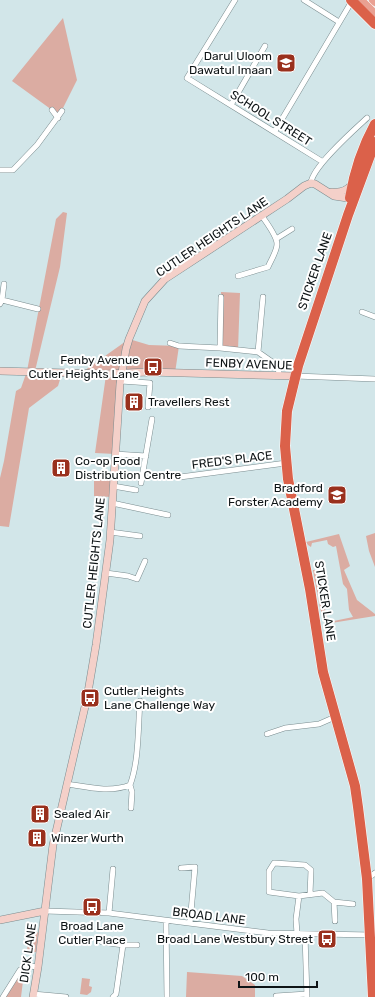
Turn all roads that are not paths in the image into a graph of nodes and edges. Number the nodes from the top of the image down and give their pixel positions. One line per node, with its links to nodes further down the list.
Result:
1 (235, 0): 8 (street, SCHOOL STREET)
2 (304, 0): 5 (street)
3 (355, 0): 4 (main road); 5 (street); 6 (highway)
4 (375, 14)
5 (340, 22): 13 (street)
6 (375, 24)
7 (265, 46): 8 (street)
8 (230, 104): 13 (street, SCHOOL STREET)
9 (52, 110): 11 (street)
10 (62, 111): 11 (street)
11 (58, 118): 16 (street)
12 (371, 121): 15 (street); 18 (highway, STICKER LANE)
13 (274, 131): 15 (street, SCHOOL STREET)
14 (375, 142): 20 (highway, STICKER LANE)
15 (323, 162): 17 (street)
16 (0, 170)
17 (311, 183): 19 (street); 21 (street, CUTLER HEIGHTS LANE)
18 (352, 184): 19 (street); 20 (highway, STICKER LANE)
19 (328, 191): 20 (street)
20 (352, 199): 38 (highway, STICKER LANE)
21 (262, 216): 23 (street); 36 (street, CUTLER HEIGHTS LANE)
22 (292, 229): 23 (street)
23 (276, 239): 24 (street)
24 (238, 276)
25 (4, 284): 28 (street)
26 (221, 297): 33 (street)
27 (263, 297): 34 (street)
28 (1, 302): 29 (street)
29 (38, 309)
30 (362, 312): 31 (street)
31 (375, 317)
32 (170, 343): 33 (street)
33 (220, 348): 34 (street)
34 (258, 352): 37 (street)
35 (0, 371): 36 (street, FENBY AVENUE)
36 (122, 374): 37 (street, FENBY AVENUE); 40 (street, CUTLER HEIGHTS LANE)
37 (279, 375): 38 (street, FENBY AVENUE)
38 (295, 376): 39 (street, FENBY AVENUE); 45 (highway, STICKER LANE)
39 (375, 379)
40 (121, 381): 41 (street); 43 (street, CUTLER HEIGHTS LANE)
41 (148, 407)
42 (152, 418): 44 (street)
43 (115, 454): 44 (street); 48 (street, CUTLER HEIGHTS LANE)
44 (146, 456): 47 (street)
45 (286, 464): 46 (street, FRED'S PLACE); 57 (highway, STICKER LANE)
46 (180, 477)
47 (141, 483)
48 (113, 486): 49 (street); 50 (street, CUTLER HEIGHTS LANE)
49 (136, 490)
50 (112, 503): 51 (street); 52 (street, CUTLER HEIGHTS LANE)
51 (168, 515)
52 (110, 532): 53 (street); 55 (street, CUTLER HEIGHTS LANE)
53 (140, 536)
54 (145, 561): 55 (street)
55 (106, 573): 59 (street, CUTLER HEIGHTS LANE)
56 (140, 701): 60 (street)
57 (335, 717): 58 (street); 64 (highway, STICKER LANE)
58 (267, 734)
59 (66, 784): 60 (street); 69 (street, CUTLER HEIGHTS LANE)
60 (130, 785): 61 (street)
61 (131, 808)
62 (181, 868): 75 (street)
63 (113, 869): 70 (street)
64 (371, 876): 71 (highway, STICKER LANE)
65 (310, 894): 66 (street); 66 (street); 67 (street)
66 (299, 896): 76 (street)
67 (334, 902): 68 (street); 74 (street)
68 (353, 904)
69 (45, 911): 70 (street, BROAD LANE); 72 (street); 83 (street, DICK LANE)
70 (110, 913): 73 (street, BROAD LANE)
71 (372, 918): 78 (highway, STICKER LANE)
72 (0, 920)
73 (166, 921): 75 (street, BROAD LANE); 91 (street)
74 (335, 921)
75 (190, 923): 76 (street, BROAD LANE)
76 (297, 934): 77 (street, BROAD LANE)
77 (305, 935): 78 (street, BROAD LANE); 87 (street)
78 (371, 935): 82 (highway, STICKER LANE)
79 (102, 942): 80 (street)
80 (123, 945): 81 (street); 90 (street)
81 (137, 945)
82 (373, 952): 84 (highway, STICKER LANE)
83 (38, 967): 85 (street, DICK LANE); 88 (street)
84 (374, 995)
85 (33, 996): 89 (street)
86 (276, 996): 87 (street)
87 (307, 996)
88 (3, 997)
89 (66, 997)
90 (113, 997)
91 (167, 997)

